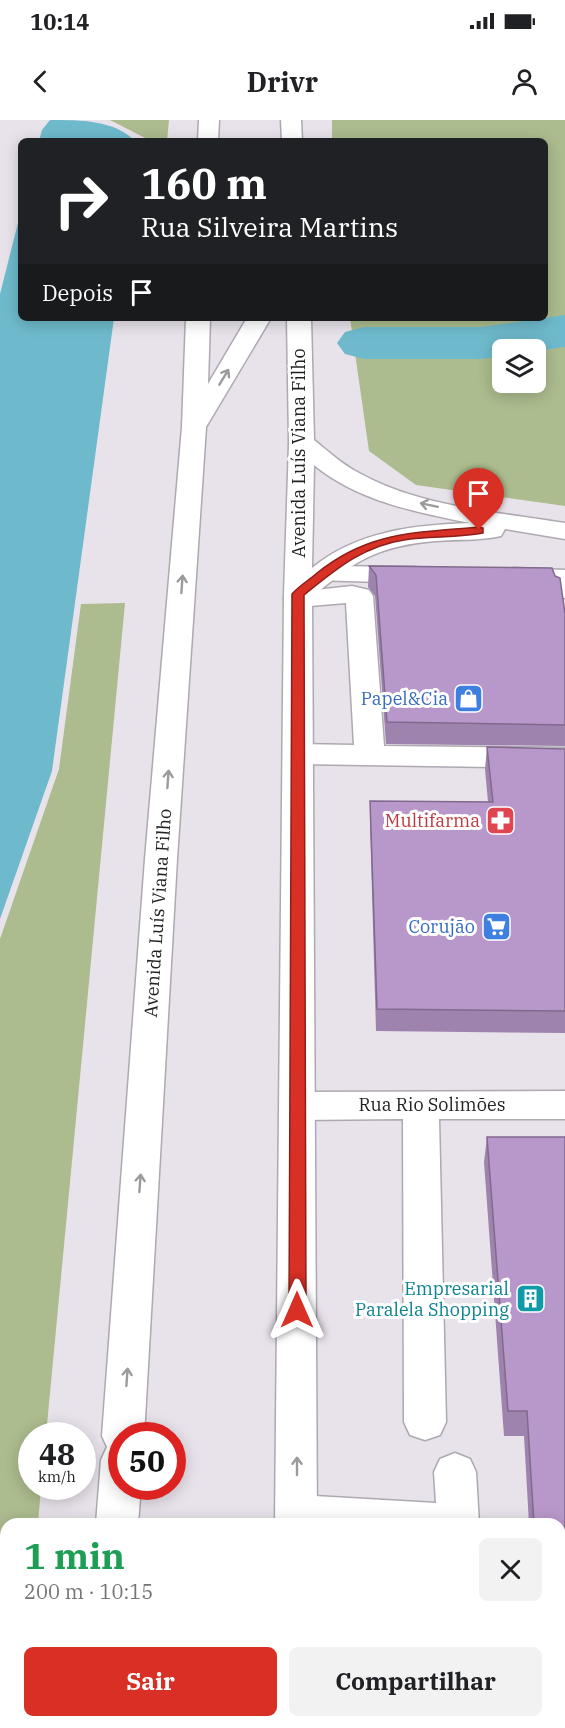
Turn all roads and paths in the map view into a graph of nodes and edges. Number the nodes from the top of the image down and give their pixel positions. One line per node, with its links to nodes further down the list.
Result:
1 (209, 120): 3 (main road)
2 (291, 120): 4 (main road)
3 (208, 138)
4 (292, 138)
5 (198, 321): 8 (main road, Avenida Luís Viana Filho)
6 (257, 321): 8 (main road, one-way to 6)
7 (299, 321): 9 (main road, Avenida Luís Viana Filho)
8 (194, 427): 22 (main road, Avenida Luís Viana Filho, one-way to 8)
9 (302, 443): 10 (main road, one-way to 9); 15 (main road, Avenida Luís Viana Filho)
10 (557, 530): 11 (main road)
11 (323, 574): 12 (main road); 15 (main road)
12 (442, 576)
13 (488, 576): 14 (main road)
14 (565, 590)
15 (298, 596): 16 (main road, Avenida Luís Viana Filho); 17 (main road)
16 (298, 754): 17 (main road); 20 (main road, Avenida Luís Viana Filho)
17 (370, 755): 18 (main road)
18 (565, 758)
19 (565, 1105): 21 (main road, Rua Rio Solimões)
20 (298, 1106): 21 (main road, Rua Rio Solimões); 27 (main road, Avenida Luís Viana Filho, one-way to 20)
21 (421, 1106): 23 (main road)
22 (124, 1422)
23 (424, 1422)
24 (455, 1472): 28 (main road)
25 (119, 1500): 26 (main road)
26 (117, 1518)
27 (297, 1518)
28 (458, 1518)

